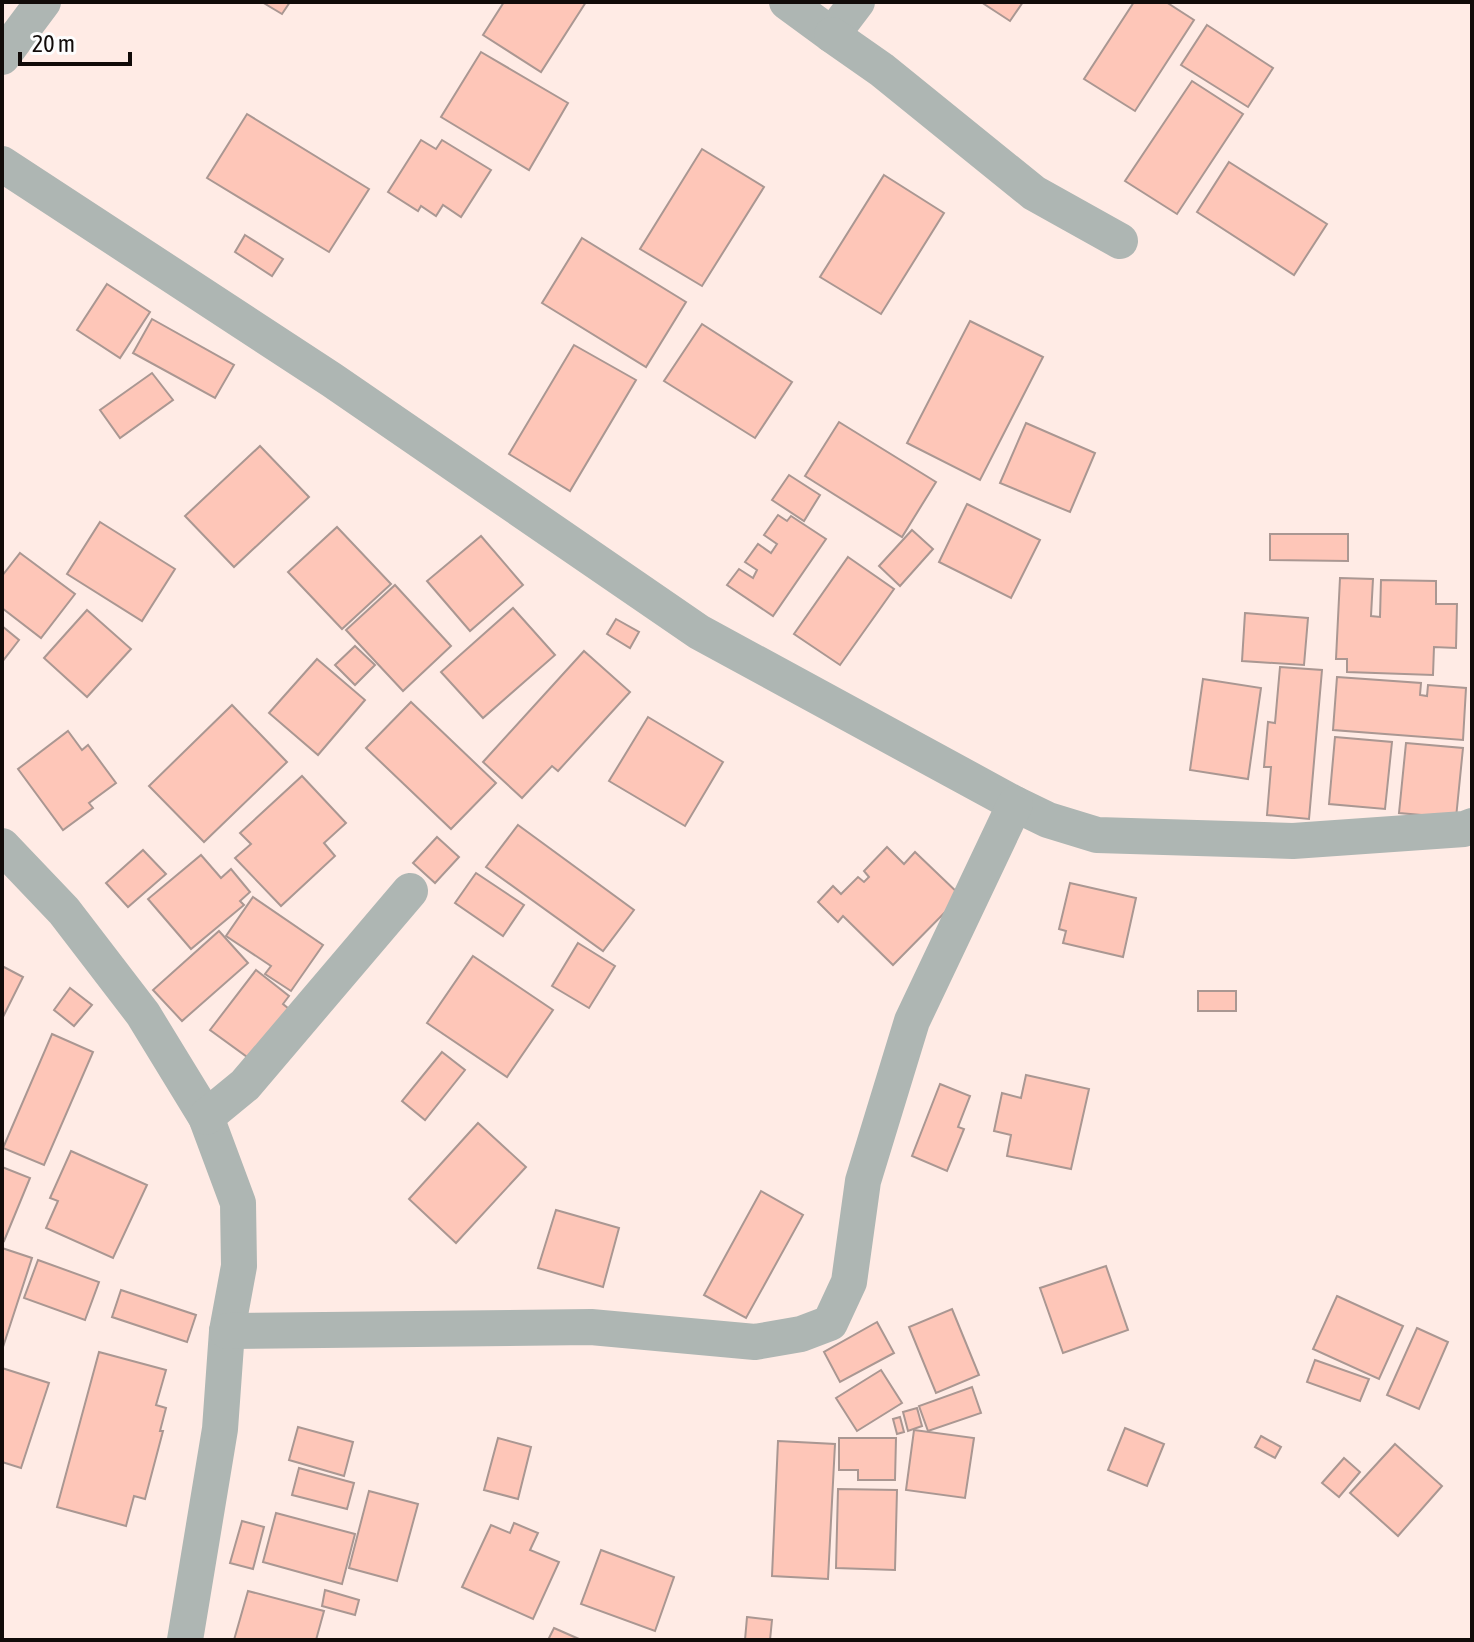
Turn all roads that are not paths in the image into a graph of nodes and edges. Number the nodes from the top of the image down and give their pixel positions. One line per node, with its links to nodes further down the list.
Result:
1 (43, 2): 5 (street)
2 (787, 2): 4 (street)
3 (857, 2): 4 (street)
4 (832, 35): 7 (street)
5 (2, 57)
6 (2, 164): 8 (street)
7 (1120, 241)
8 (1015, 804): 9 (street); 13 (street)
9 (1472, 826)
10 (2, 846): 12 (street)
11 (410, 891): 12 (street)
12 (206, 1117): 13 (street)
13 (227, 1331): 14 (street)
14 (185, 1640)

